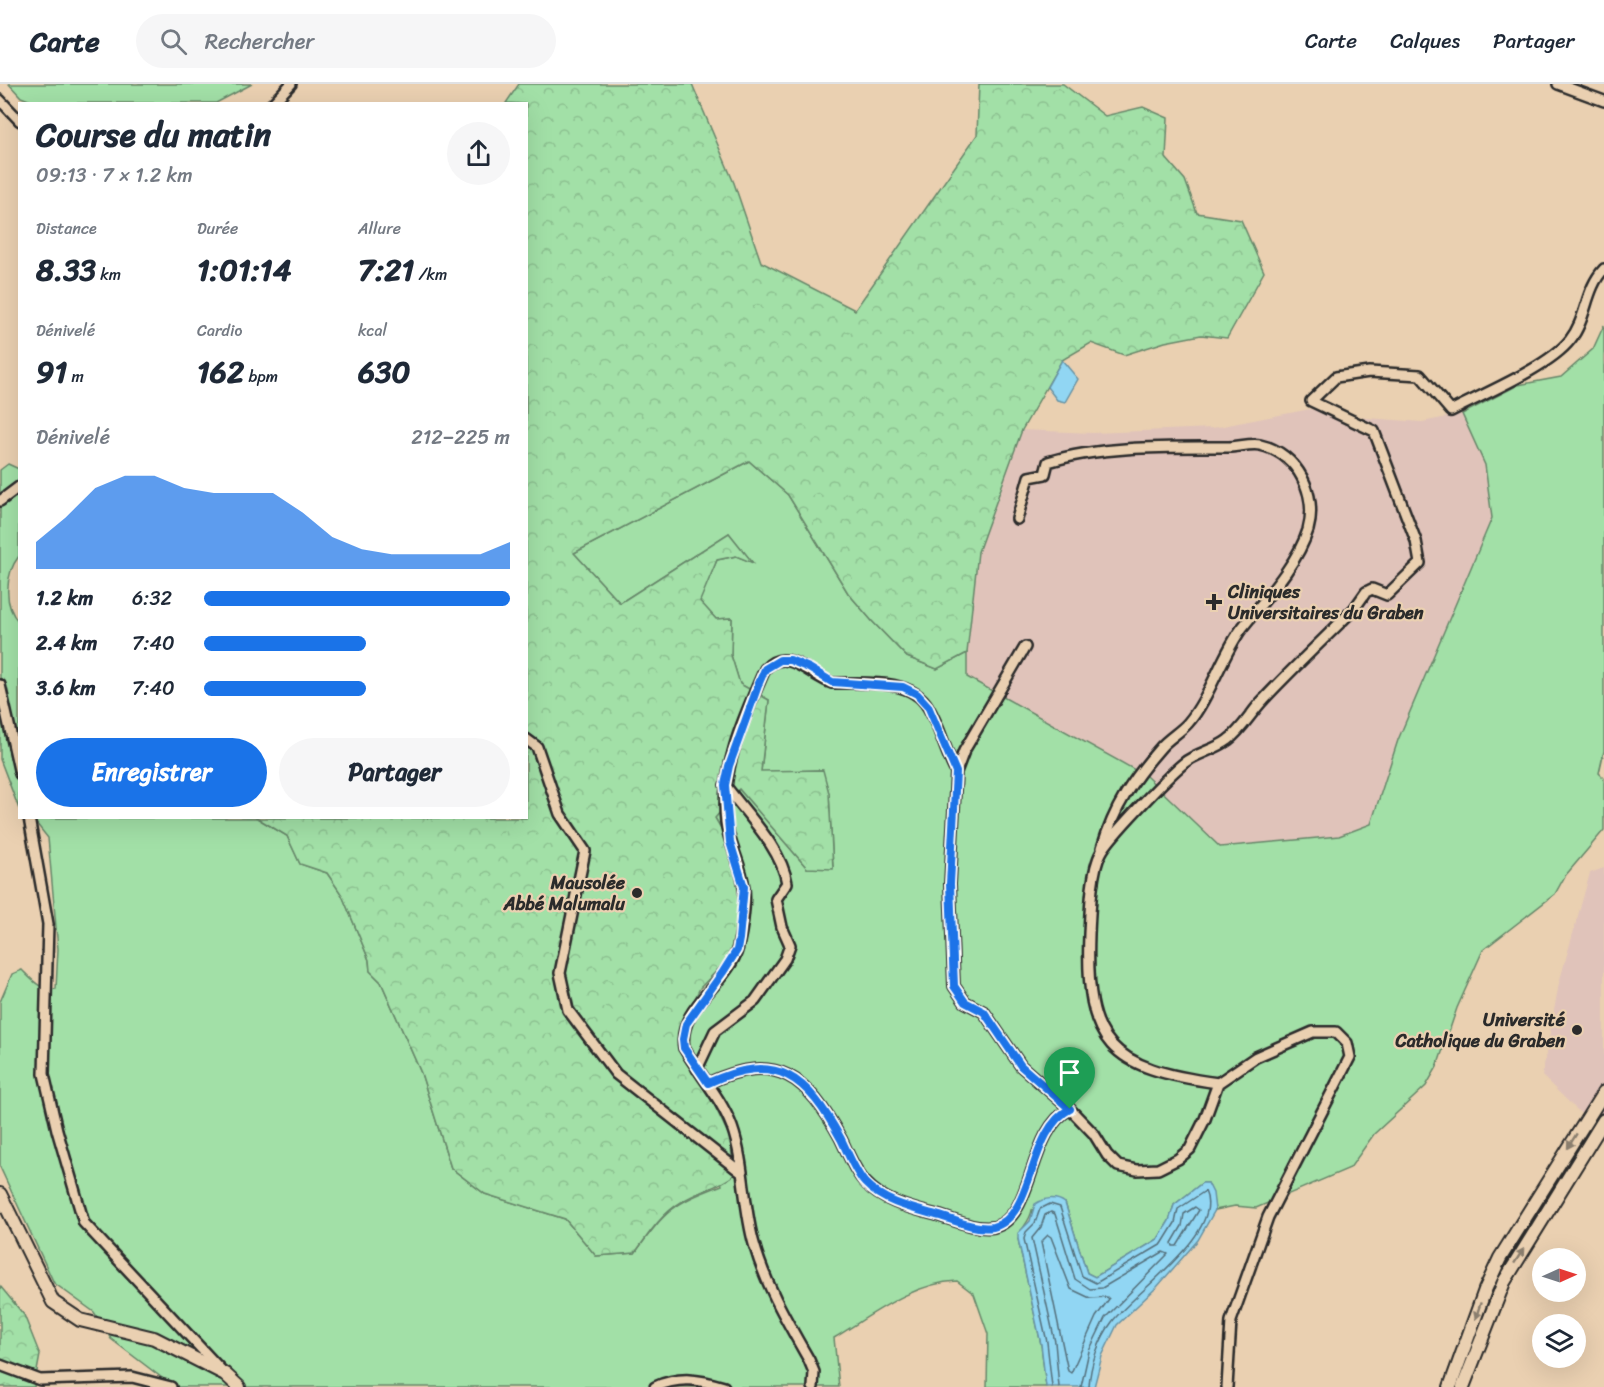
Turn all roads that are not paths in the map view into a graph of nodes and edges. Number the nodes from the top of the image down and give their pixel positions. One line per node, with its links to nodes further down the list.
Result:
1 (291, 84): 5 (street)
2 (1558, 84): 4 (street)
3 (0, 100): 6 (street)
4 (1604, 101)
5 (274, 102)
6 (18, 119)
7 (1604, 269): 18 (street)
8 (18, 488): 9 (street)
9 (0, 501)
10 (1017, 519): 18 (street)
11 (1025, 647): 15 (street)
12 (0, 685): 14 (street)
13 (528, 740): 25 (street)
14 (18, 765)
15 (956, 772): 16 (street); 23 (street)
16 (725, 785): 19 (street); 19 (street)
17 (29, 819): 28 (street)
18 (1100, 854): 21 (street)
19 (697, 1069): 20 (street)
20 (708, 1083): 23 (street); 25 (street)
21 (1218, 1083): 23 (street); 34 (street)
22 (1604, 1092): 35 (street, one-way to 35)
23 (1070, 1109)
24 (1604, 1120): 36 (street, one-way to 24)
25 (742, 1173): 33 (street)
26 (0, 1194): 28 (street)
27 (0, 1365): 29 (street)
28 (225, 1374): 30 (street)
29 (171, 1387)
30 (239, 1387)
31 (655, 1387): 32 (street)
32 (724, 1387)
33 (813, 1387)
34 (1227, 1387)
35 (1450, 1387)
36 (1463, 1387)

